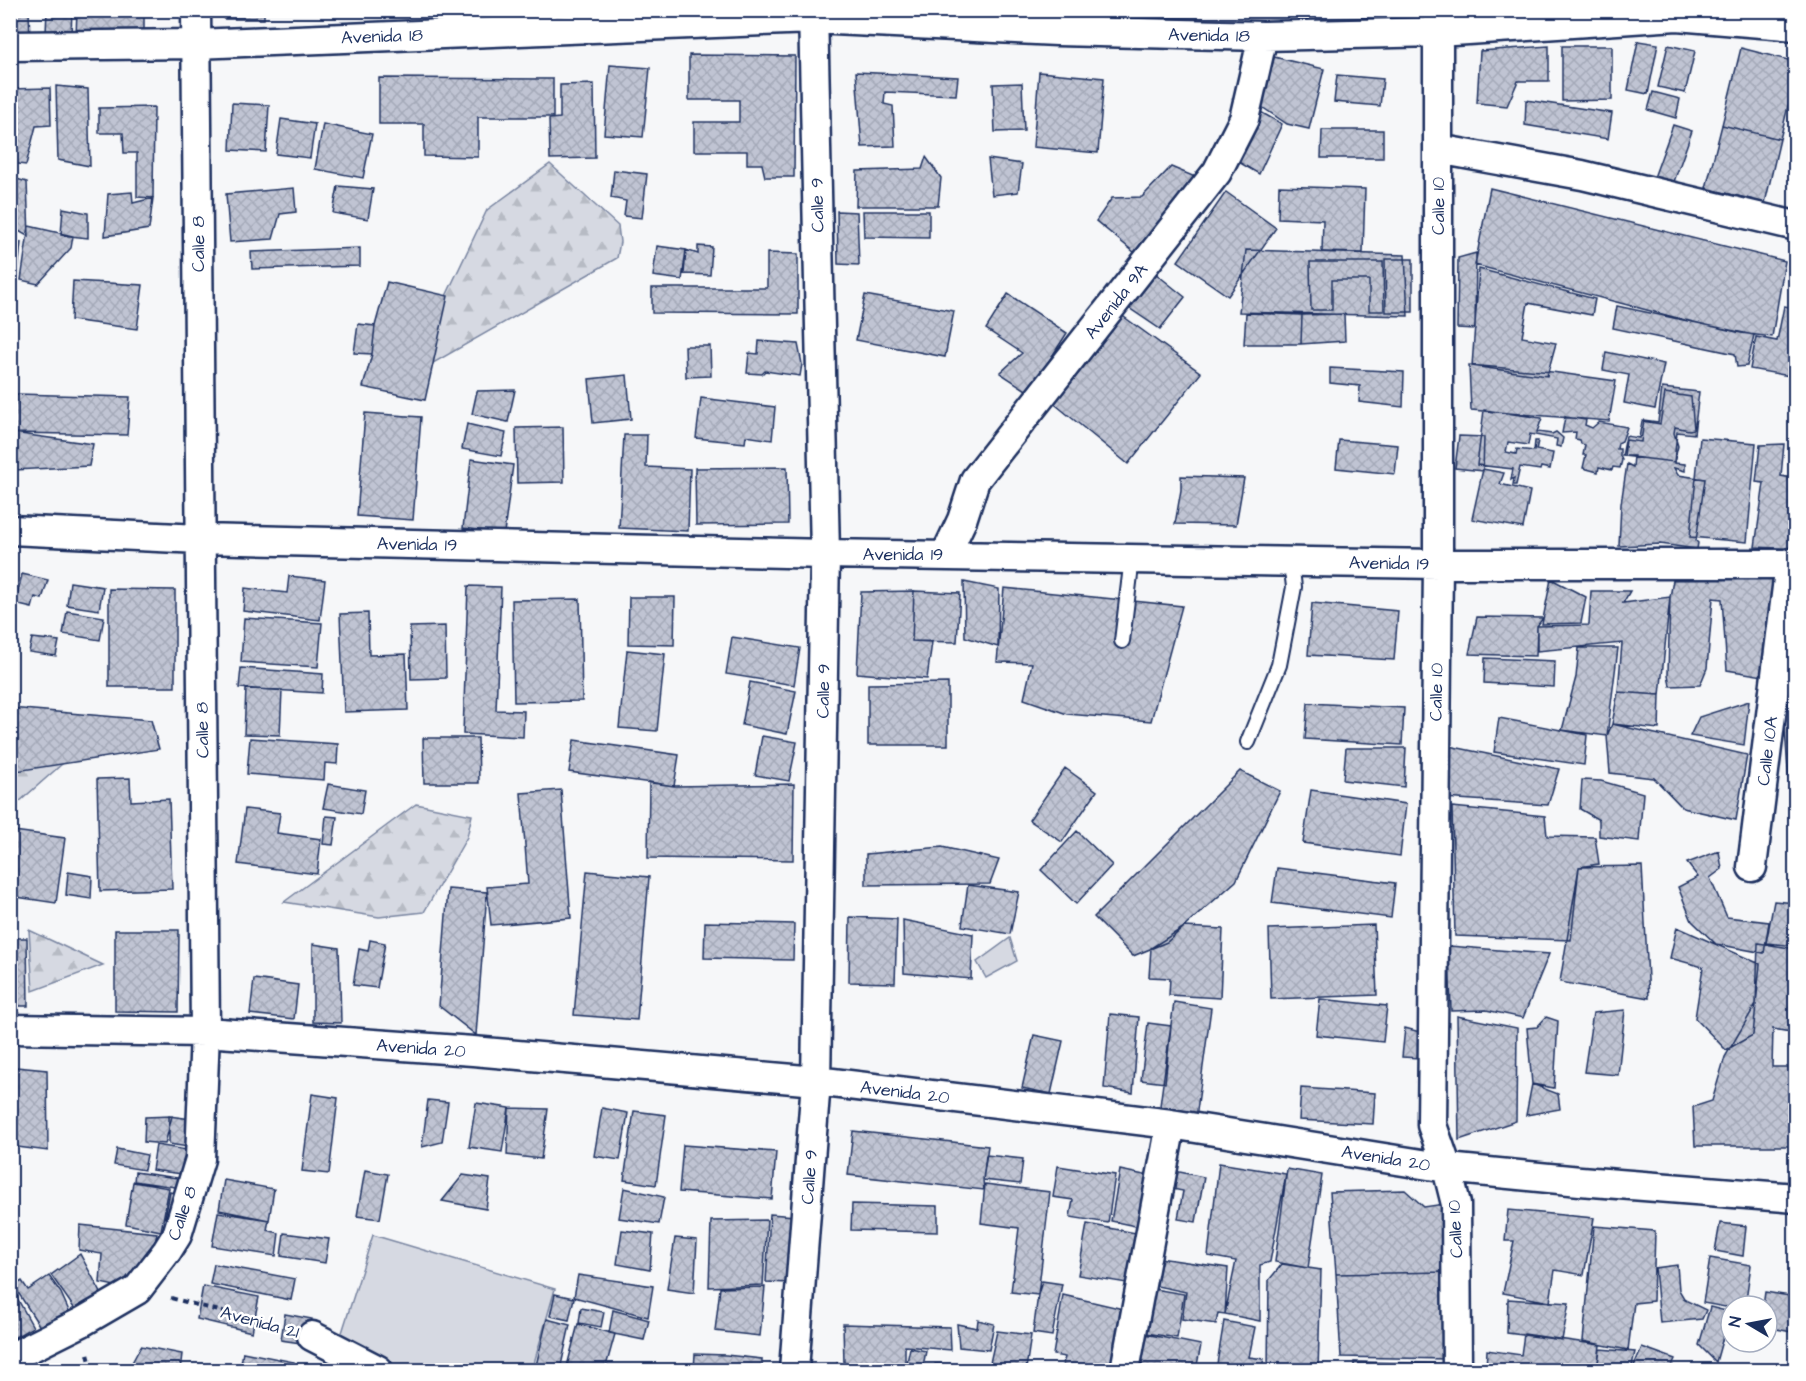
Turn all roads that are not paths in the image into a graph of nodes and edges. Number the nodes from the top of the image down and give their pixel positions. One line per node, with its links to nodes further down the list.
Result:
1 (196, 10): 7 (street, Calle 8)
2 (813, 15): 3 (street, Avenida 18); 7 (street, Avenida 18); 13 (street, Calle 9)
3 (1057, 21): 6 (street, Avenida 18)
4 (1438, 21): 5 (street, Avenida 18); 6 (street, Avenida 18); 9 (street, Calle 10)
5 (1796, 26)
6 (1263, 36): 14 (street, Avenida 9A)
7 (196, 44): 8 (street, Avenida 18); 12 (street, Calle 8)
8 (10, 46)
9 (1438, 149): 10 (street); 17 (street, Calle 10)
10 (1796, 226)
11 (10, 530): 12 (street, Avenida 19)
12 (200, 540): 13 (street, Avenida 19); 23 (street, Calle 8)
13 (825, 554): 14 (street, Avenida 19); 24 (street, Calle 9)
14 (946, 554): 15 (street, Avenida 19)
15 (1132, 558): 16 (street, Avenida 19); 19 (lane)
16 (1291, 562): 17 (street, Avenida 19); 20 (lane)
17 (1438, 564): 18 (street, Avenida 19); 26 (street, Calle 10)
18 (1793, 564): 21 (street, Calle 10A)
19 (1122, 641)
20 (1248, 742)
21 (1752, 867)
22 (10, 1029): 23 (street, Avenida 20)
23 (205, 1032): 24 (street, Avenida 20); 29 (street, Calle 8)
24 (816, 1081): 25 (street, Avenida 20); 31 (street, Calle 9)
25 (1171, 1124): 26 (street, Avenida 20); 32 (street)
26 (1447, 1168): 27 (street, Avenida 20); 33 (street, Calle 10)
27 (1796, 1197)
28 (312, 1336): 30 (street, Avenida 21)
29 (10, 1358)
30 (378, 1371)
31 (794, 1371)
32 (1125, 1371)
33 (1457, 1371)

